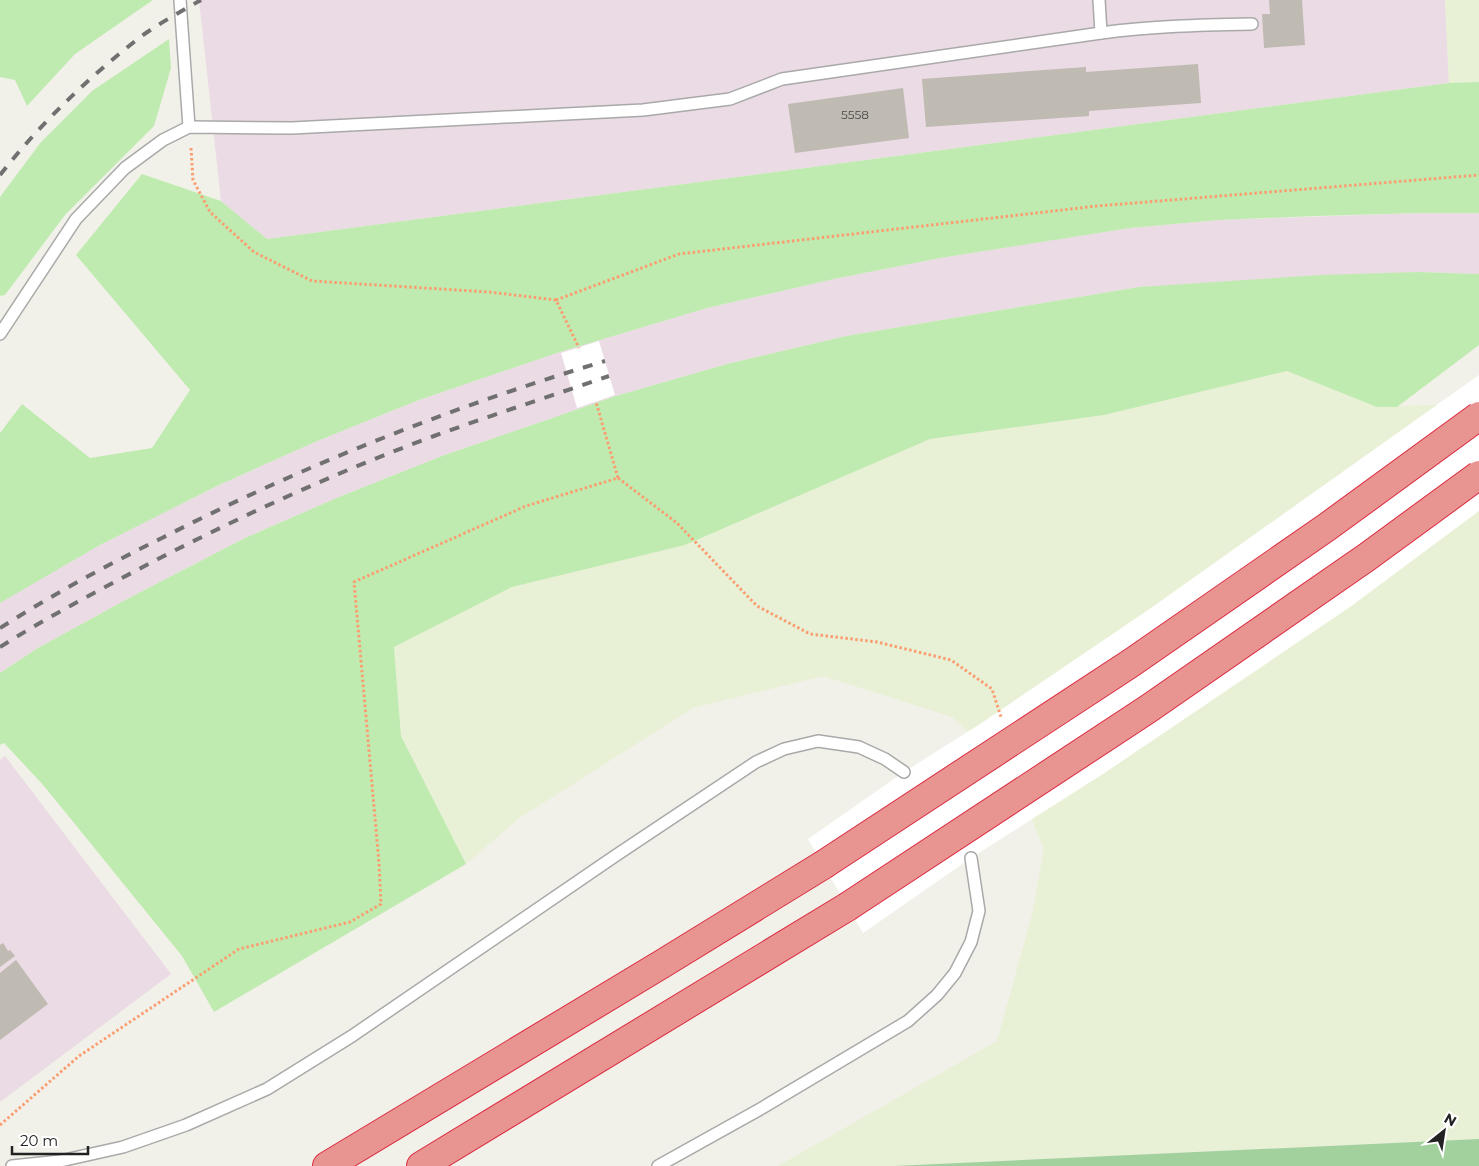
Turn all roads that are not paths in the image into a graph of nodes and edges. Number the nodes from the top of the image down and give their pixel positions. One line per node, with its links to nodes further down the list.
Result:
1 (180, 0): 5 (lane)
2 (1099, 0): 4 (lane)
3 (1252, 24): 4 (lane)
4 (1101, 33): 5 (lane)
5 (189, 127): 6 (lane)
6 (0, 334)
7 (1479, 416): 12 (highway, bridge)
8 (1479, 474): 13 (highway, bridge)
9 (904, 772): 11 (lane)
10 (970, 858): 14 (lane)
11 (12, 1166)
12 (327, 1166)
13 (421, 1166)
14 (658, 1166)

